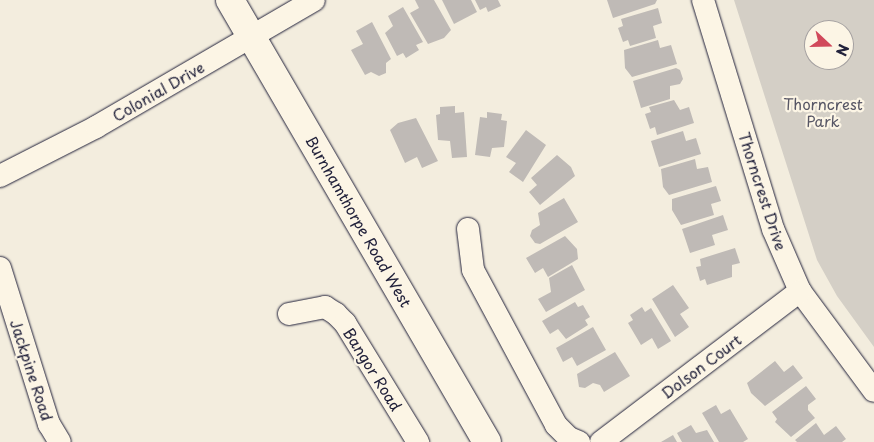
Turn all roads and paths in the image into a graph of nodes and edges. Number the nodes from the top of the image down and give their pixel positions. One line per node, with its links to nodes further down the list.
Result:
1 (230, 0): 4 (main road, Burnhamthorpe Road West)
2 (314, 0): 4 (street, Colonial Drive)
3 (703, 0): 8 (street, Thorncrest Drive)
4 (252, 36): 5 (street, Colonial Drive); 13 (main road, Burnhamthorpe Road West)
5 (0, 176)
6 (468, 229): 14 (street)
7 (0, 268): 11 (street, Jackpine Road)
8 (800, 291): 10 (street, Thorncrest Drive); 15 (street, Dolson Court)
9 (289, 314): 12 (street, Bangor Road)
10 (874, 391)
11 (60, 442)
12 (418, 442)
13 (487, 442)
14 (579, 442)
15 (601, 442)

